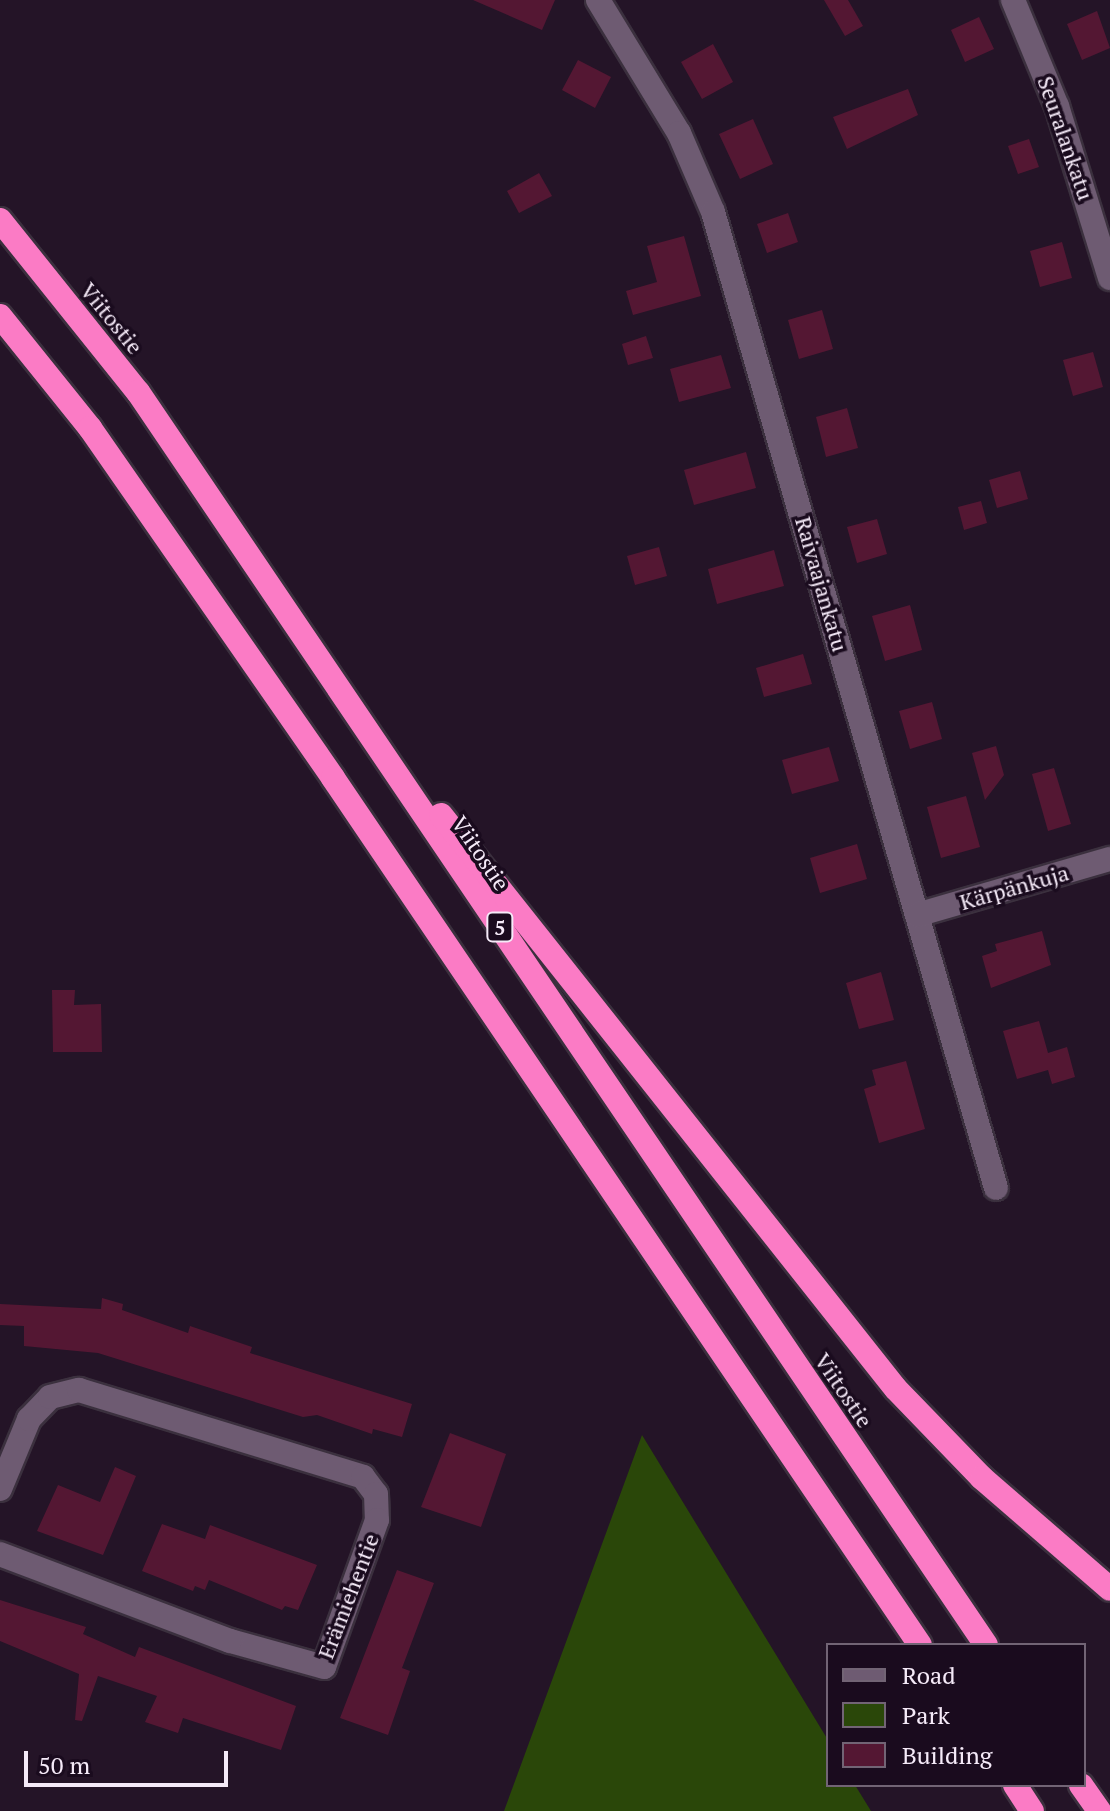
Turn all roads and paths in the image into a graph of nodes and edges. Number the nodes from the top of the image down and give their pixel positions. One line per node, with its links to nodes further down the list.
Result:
1 (598, 0): 8 (street, Raivaajankatu)
2 (1013, 0): 4 (street, Seuralankatu)
3 (0, 220): 6 (highway, Viitostie / 5)
4 (1110, 278)
5 (0, 316): 13 (highway, 5)
6 (338, 687): 12 (highway); 14 (highway, Viitostie / 5)
7 (1110, 859): 8 (street, Kärpänkuja)
8 (917, 915): 9 (street, Raivaajankatu)
9 (996, 1188)
10 (0, 1489): 11 (street, Erämiehentie)
11 (0, 1554)
12 (1110, 1589)
13 (919, 1643)
14 (985, 1643)
15 (1016, 1787): 17 (highway)
16 (1082, 1787): 18 (highway)
17 (1032, 1811)
18 (1099, 1811)

